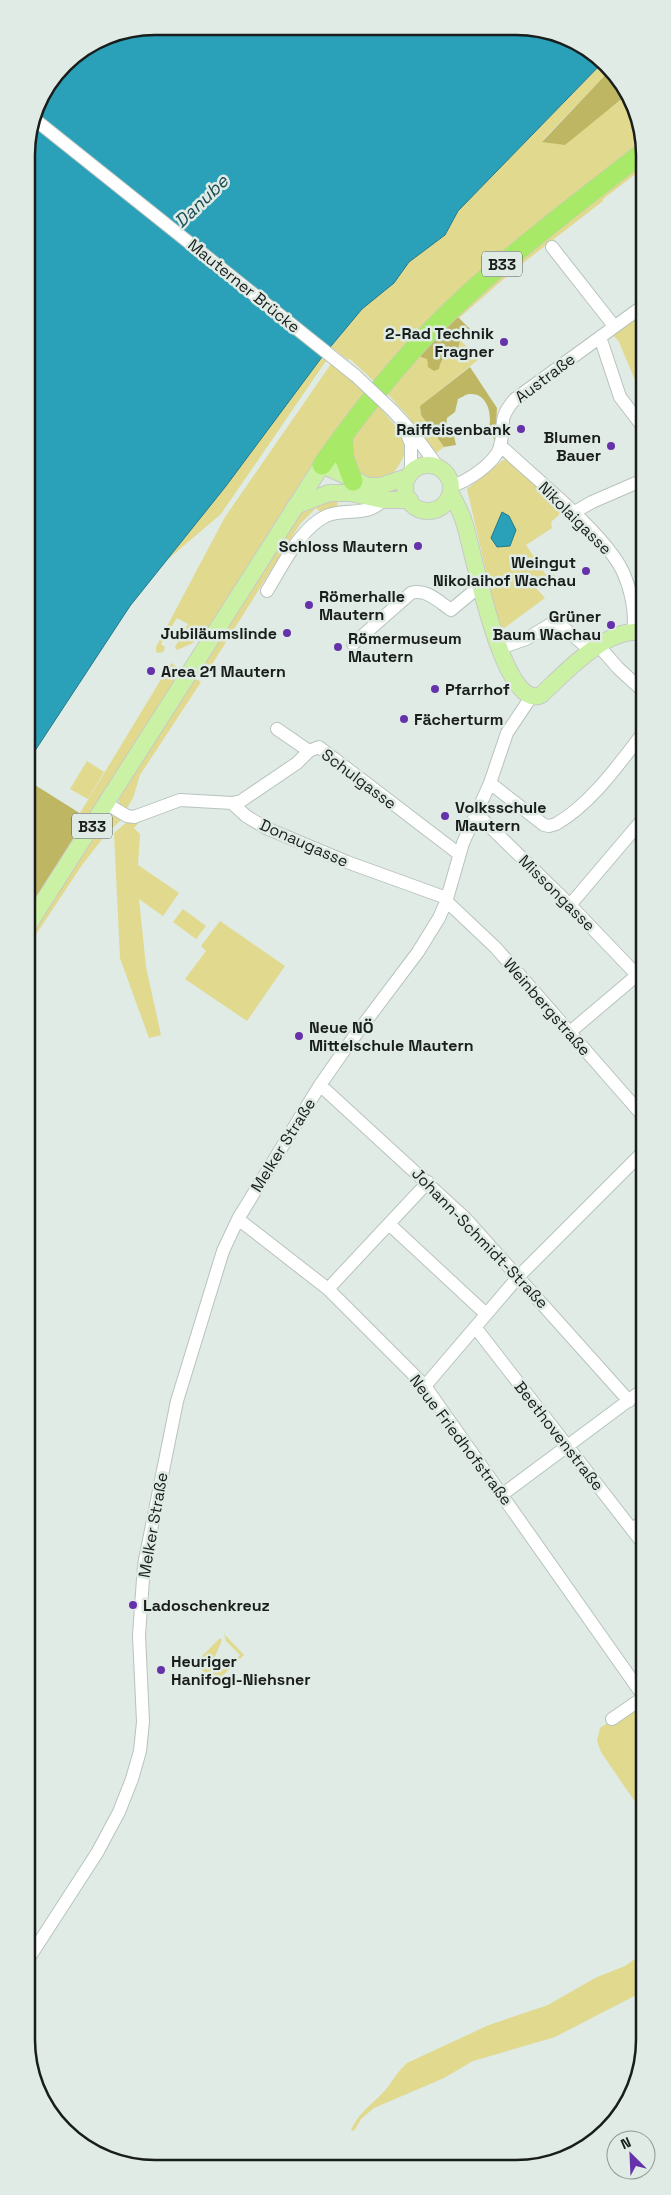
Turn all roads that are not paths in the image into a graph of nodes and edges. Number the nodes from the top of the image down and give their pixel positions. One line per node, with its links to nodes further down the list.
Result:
1 (39, 123): 7 (street, Mauterner Brücke, bridge)
2 (636, 159): 9 (highway, B33)
3 (552, 247): 5 (street)
4 (636, 310): 5 (street, Austraße)
5 (614, 326): 6 (street, Austraße)
6 (600, 337): 8 (street); 10 (street, Austraße)
7 (395, 413): 12 (street, Mauterner Brücke); 13 (street)
8 (636, 418)
9 (343, 436): 11 (highway, B33); 15 (highway)
10 (500, 445): 16 (street); 21 (street, Nikolaigasse)
11 (322, 465): 15 (main road); 19 (main road, B33)
12 (438, 467): 13 (main road); 16 (main road)
13 (409, 475): 15 (main road); 18 (main road)
14 (636, 483): 21 (street)
15 (352, 487): 17 (main road); 19 (main road); 20 (street)
16 (448, 495): 18 (main road); 22 (main road)
17 (383, 500): 18 (main road); 20 (street)
18 (410, 500)
19 (293, 507): 36 (main road, B33)
20 (348, 512): 23 (street)
21 (573, 513): 24 (street, Nikolaigasse)
22 (481, 585): 26 (street); 27 (main road)
23 (267, 591)
24 (636, 622)
25 (636, 633): 28 (main road)
26 (353, 644)
27 (497, 646): 28 (street); 30 (main road)
28 (595, 648): 29 (street); 30 (main road)
29 (636, 685)
30 (531, 697): 34 (street, Melker Straße)
31 (277, 729): 33 (street)
32 (636, 742): 34 (street)
33 (309, 751): 35 (street, Schulgasse); 39 (street, Schulgasse)
34 (490, 783): 37 (street, Melker Straße)
35 (232, 803): 36 (street); 40 (street, Donaugasse)
36 (106, 804): 42 (main road, B33)
37 (476, 813): 39 (street, Melker Straße); 41 (street, Missongasse)
38 (636, 827): 41 (street)
39 (459, 854): 40 (street, Melker Straße)
40 (446, 902): 45 (street, Weinbergstraße); 46 (street, Melker Straße)
41 (570, 905): 43 (street, Missongasse)
42 (35, 915)
43 (636, 968)
44 (636, 975): 45 (street)
45 (570, 1032): 47 (street, Weinbergstraße)
46 (320, 1085): 49 (street, Johann-Schmidt-Straße); 50 (street, Melker Straße)
47 (636, 1108)
48 (636, 1160): 52 (street)
49 (428, 1182): 51 (street); 52 (street, Johann-Schmidt-Straße)
50 (238, 1219): 53 (street, Neue Friedhofstraße); 67 (street, Melker Straße)
51 (389, 1224): 53 (street); 54 (street)
52 (519, 1276): 54 (street); 58 (street, Johann-Schmidt-Straße)
53 (328, 1289): 56 (street, Neue Friedhofstraße)
54 (486, 1314): 55 (street)
55 (475, 1326): 56 (street); 59 (street, Beethovenstraße)
56 (425, 1386): 60 (street, Neue Friedhofstraße)
57 (636, 1396): 58 (street)
58 (629, 1402): 59 (street)
59 (567, 1446): 60 (street); 62 (street, Beethovenstraße)
60 (503, 1494): 64 (street, Neue Friedhofstraße)
61 (636, 1527): 62 (street)
62 (632, 1530): 63 (street, Beethovenstraße)
63 (636, 1535)
64 (636, 1686)
65 (636, 1702): 66 (street)
66 (612, 1719)
67 (35, 1947)

